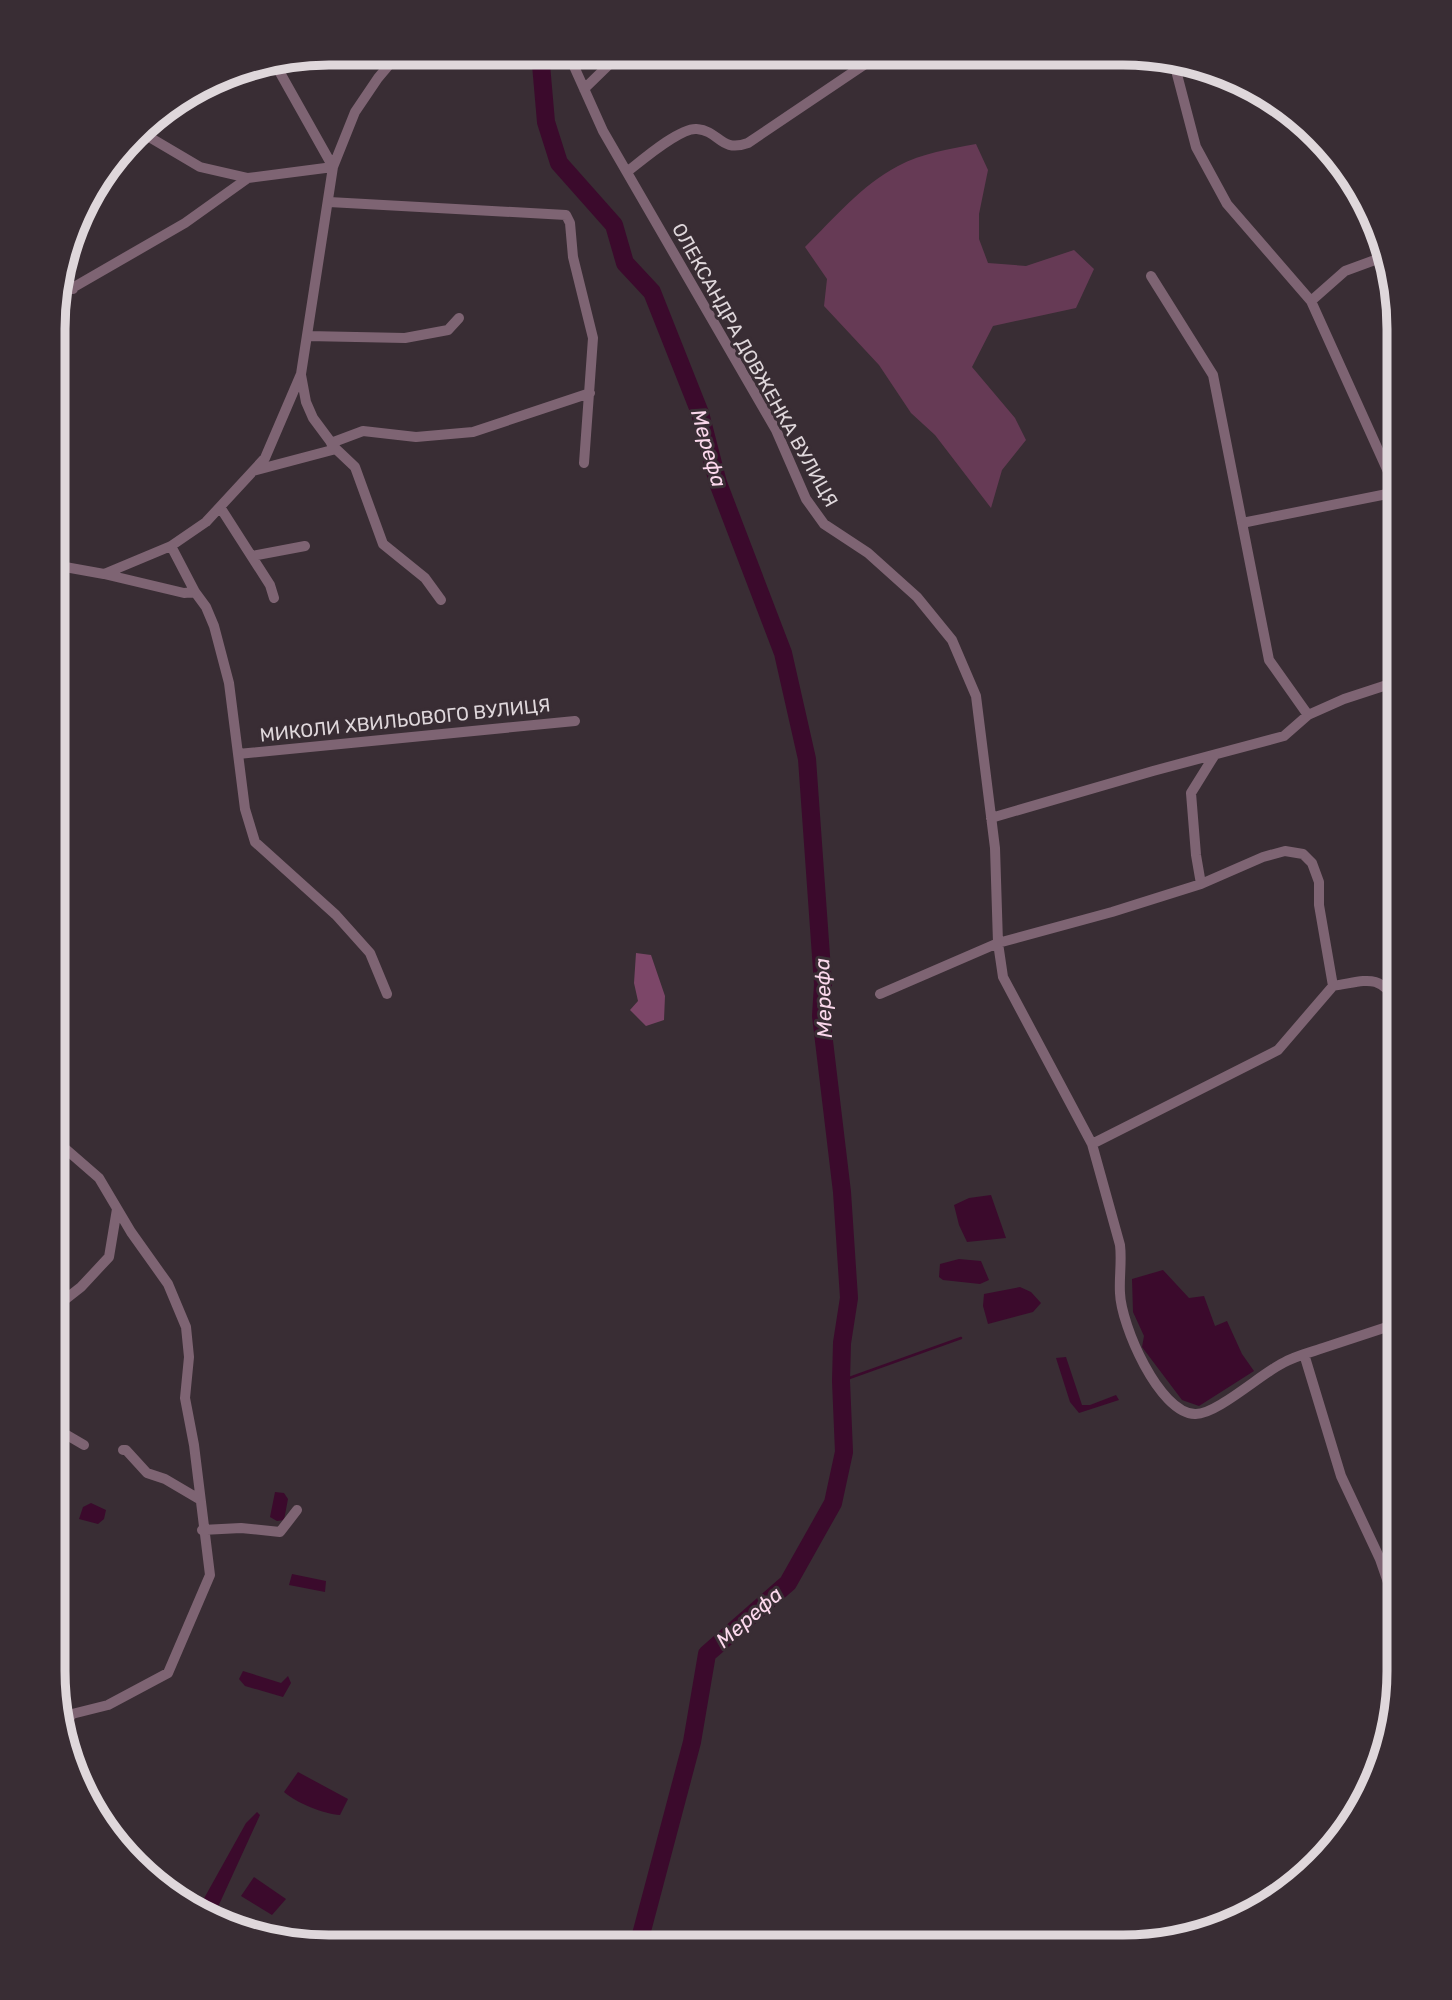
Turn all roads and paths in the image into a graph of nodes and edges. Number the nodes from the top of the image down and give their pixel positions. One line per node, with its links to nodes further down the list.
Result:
1 (389, 65): 9 (street)
2 (573, 65): 7 (street, ОЛЕКСАНДРА ДОВЖЕНКА ВУЛИЦЯ)
3 (609, 65): 7 (street)
4 (864, 65): 10 (street)
5 (278, 70): 9 (street)
6 (1176, 70): 18 (street)
7 (584, 89): 10 (street, ОЛЕКСАНДРА ДОВЖЕНКА ВУЛИЦЯ)
8 (148, 136): 11 (street)
9 (333, 167): 11 (street); 12 (street)
10 (627, 172): 45 (street, ОЛЕКСАНДРА ДОВЖЕНКА ВУЛИЦЯ)
11 (247, 178): 16 (street)
12 (329, 202): 20 (street); 22 (street)
13 (1377, 259): 18 (street)
14 (1151, 276): 31 (street)
15 (69, 283): 16 (street)
16 (73, 289): 17 (street)
17 (68, 292)
18 (1311, 301): 24 (street)
19 (459, 318): 20 (street)
20 (307, 336): 21 (street)
21 (301, 374): 23 (street); 28 (street)
22 (590, 393): 23 (street); 26 (street)
23 (333, 446): 28 (street); 39 (street)
24 (1384, 459): 25 (street); 27 (street)
25 (1387, 459)
26 (584, 463)
27 (1387, 465)
28 (253, 471): 30 (street)
29 (1387, 493): 31 (street)
30 (220, 507): 32 (street); 34 (street)
31 (1242, 523): 41 (street)
32 (172, 546): 36 (street); 37 (street)
33 (305, 546): 34 (street)
34 (252, 556): 38 (street)
35 (65, 567): 36 (street)
36 (104, 574): 37 (street)
37 (195, 592): 43 (street)
38 (274, 598)
39 (442, 600)
40 (1387, 685): 41 (street)
41 (1308, 715): 44 (street)
42 (575, 721): 43 (street, МИКОЛИ ХВИЛЬОВОГО ВУЛИЦЯ)
43 (237, 754): 50 (street)
44 (1214, 756): 45 (street); 46 (street)
45 (991, 818): 47 (street, ОЛЕКСАНДРА ДОВЖЕНКА ВУЛИЦЯ)
46 (1201, 884): 47 (street); 48 (street)
47 (998, 943): 51 (street); 52 (street, ОЛЕКСАНДРА ДОВЖЕНКА ВУЛИЦЯ)
48 (1333, 986): 49 (street); 52 (street)
49 (1387, 987)
50 (387, 994)
51 (880, 994)
52 (1093, 1144): 57 (street, ОЛЕКСАНДРА ДОВЖЕНКА ВУЛИЦЯ)
53 (65, 1149): 54 (street)
54 (117, 1209): 55 (street); 61 (street)
55 (65, 1300)
56 (1387, 1327): 57 (street, ОЛЕКСАНДРА ДОВЖЕНКА ВУЛИЦЯ)
57 (1304, 1354): 64 (street)
58 (65, 1436): 59 (street)
59 (85, 1446)
60 (122, 1450): 61 (street)
61 (199, 1499): 63 (street)
62 (297, 1510): 63 (street)
63 (202, 1530): 65 (street)
64 (1387, 1579)
65 (68, 1713)

